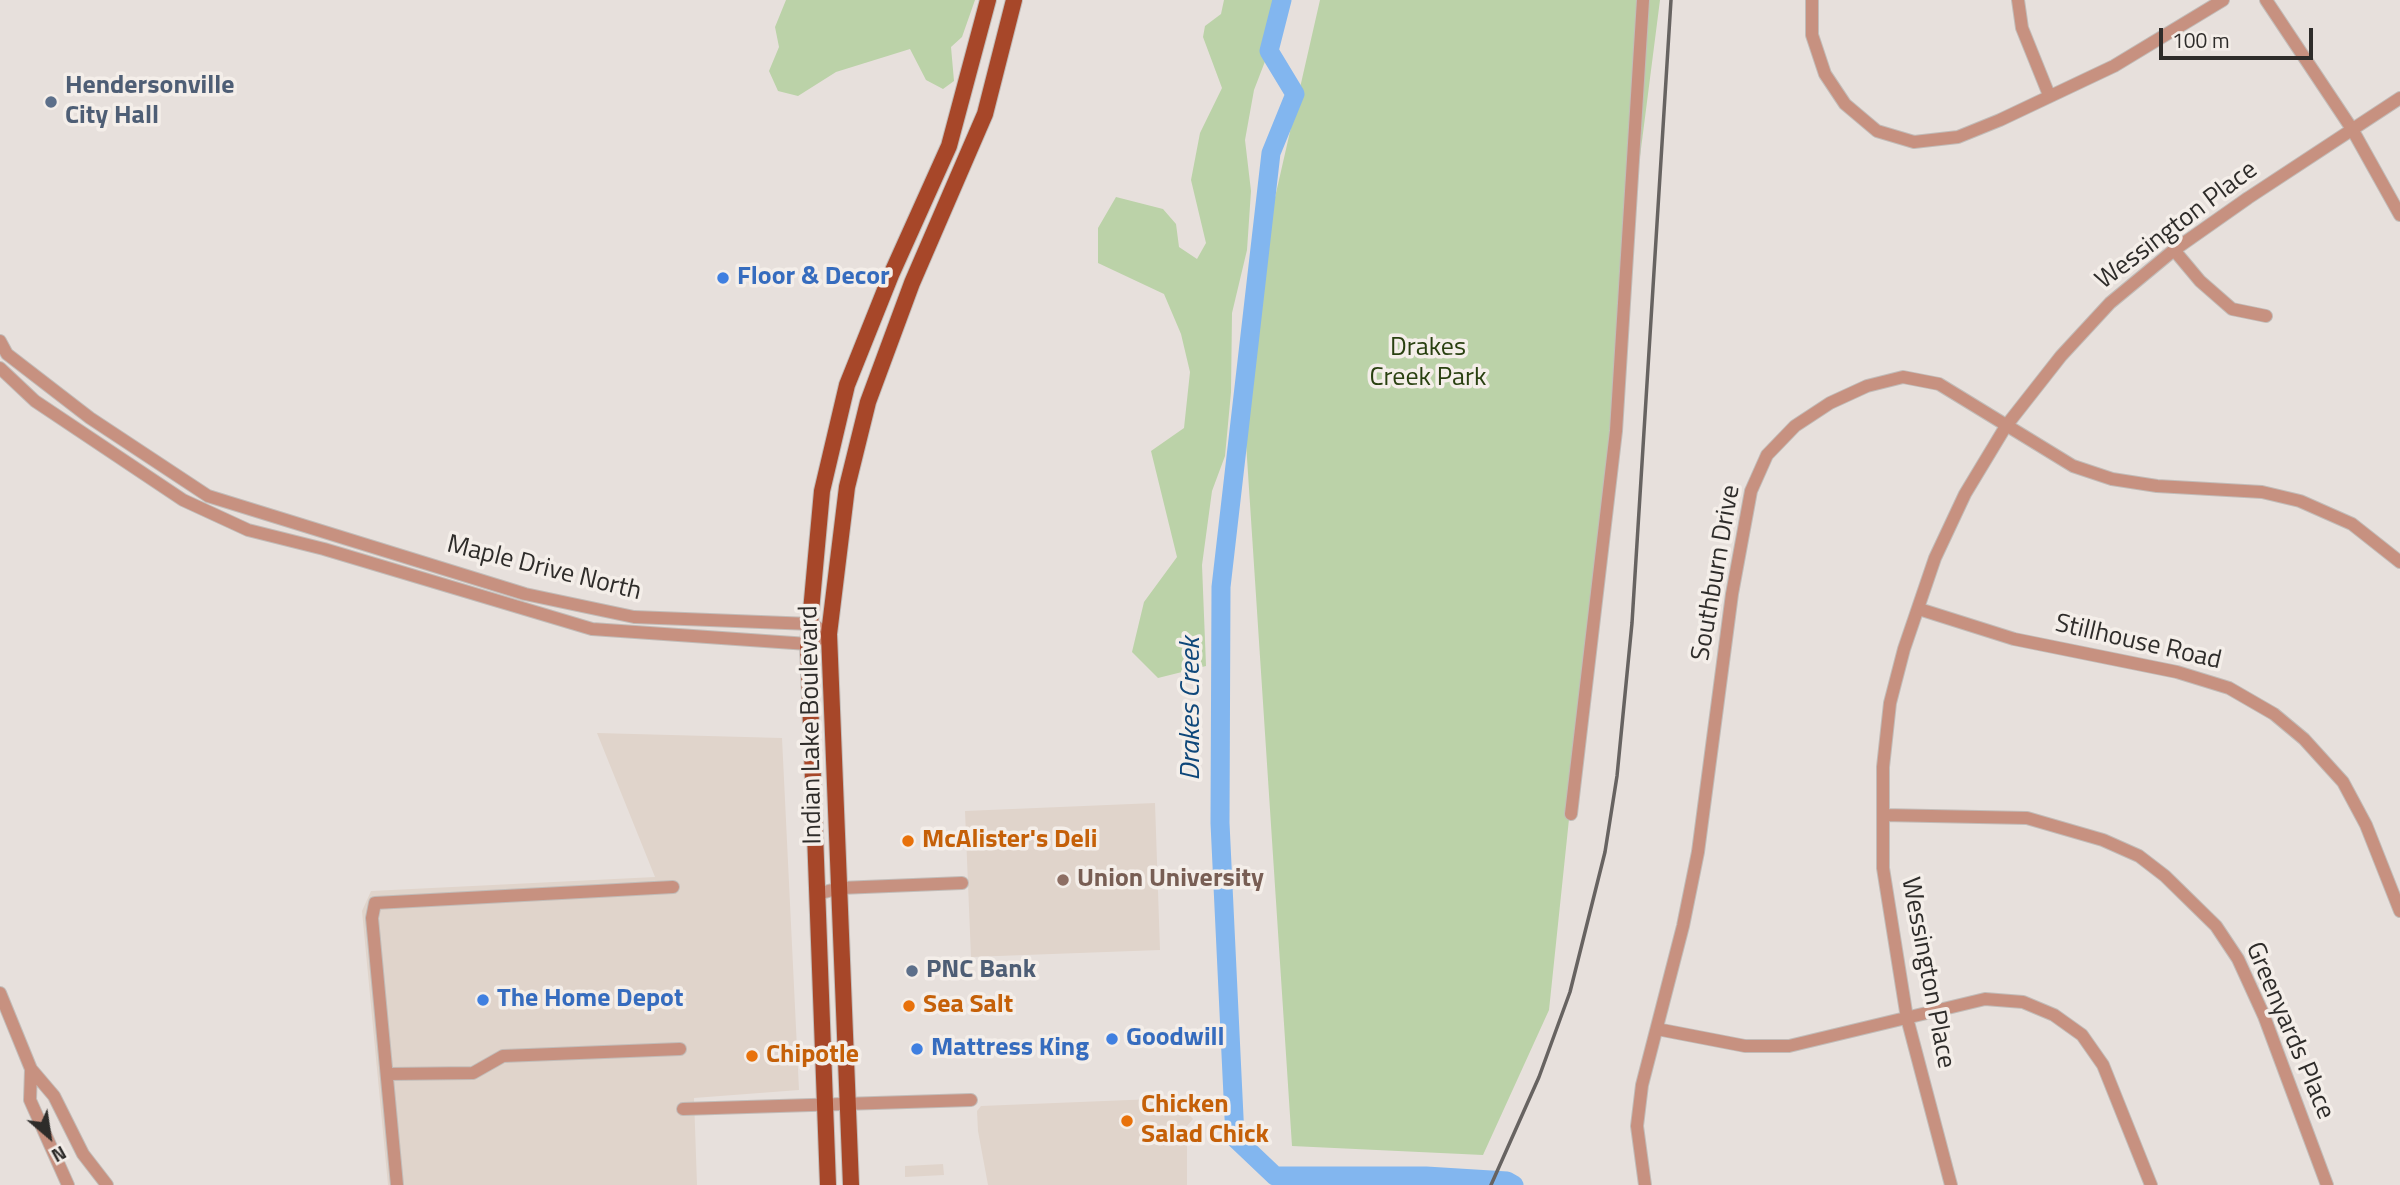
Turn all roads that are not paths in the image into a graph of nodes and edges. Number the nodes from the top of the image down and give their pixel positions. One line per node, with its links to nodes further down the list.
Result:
1 (988, 0): 27 (main road, Indian Lake Boulevard)
2 (1014, 0): 29 (main road, Indian Lake Boulevard)
3 (1643, 0): 31 (street)
4 (1812, 0): 8 (street)
5 (2018, 0): 8 (street)
6 (2223, 0): 8 (street)
7 (2266, 0): 10 (street)
8 (2049, 95)
9 (2400, 98): 10 (street, Wessington Place)
10 (2352, 129): 11 (street); 12 (street, Wessington Place)
11 (2400, 215)
12 (2174, 250): 13 (street); 17 (street, Wessington Place)
13 (2266, 316)
14 (0, 341): 16 (street, Maple Drive North)
15 (0, 368): 18 (street, Maple Drive North)
16 (90, 418): 18 (street); 19 (street, Maple Drive North)
17 (2006, 426): 23 (street, Southburn Drive); 25 (street, Wessington Place); 40 (street, Southburn Drive)
18 (78, 430): 20 (street, Maple Drive North)
19 (208, 496): 20 (street); 21 (street, Maple Drive North)
20 (200, 510): 22 (street, Maple Drive North)
21 (328, 534): 22 (street); 24 (street, Maple Drive North)
22 (324, 549): 24 (street, Maple Drive North)
23 (2400, 562)
24 (522, 600): 26 (street, Maple Drive North); 28 (street, Maple Drive North)
25 (1919, 608): 32 (street, Wessington Place); 37 (street, Stillhouse Road)
26 (634, 617): 27 (street, Maple Drive North); 28 (street)
27 (811, 624): 29 (street, Maple Drive North); 30 (main road, Indian Lake Boulevard)
28 (632, 634): 30 (street, Maple Drive North)
29 (829, 634): 30 (street, Maple Drive North); 35 (main road, Indian Lake Boulevard)
30 (808, 644): 36 (main road, Indian Lake Boulevard)
31 (1571, 814)
32 (1883, 815): 39 (street, Wessington Place); 56 (street, Greenyards Place)
33 (962, 883): 35 (street)
34 (673, 887): 43 (street)
35 (839, 888): 36 (street); 45 (main road, Indian Lake Boulevard)
36 (817, 894): 46 (main road, Indian Lake Boulevard)
37 (2400, 911)
38 (0, 993): 42 (street)
39 (1907, 1018): 40 (street); 54 (street, Wessington Place); 55 (street)
40 (1657, 1030): 53 (street, Southburn Drive)
41 (680, 1049): 43 (street)
42 (31, 1069): 48 (street); 49 (street)
43 (387, 1074): 50 (street)
44 (971, 1100): 45 (street)
45 (847, 1105): 46 (street); 52 (main road, Indian Lake Boulevard)
46 (825, 1106): 47 (street); 51 (main road, Indian Lake Boulevard)
47 (683, 1109)
48 (68, 1185)
49 (107, 1185)
50 (397, 1185)
51 (828, 1185)
52 (852, 1185)
53 (1645, 1185)
54 (1951, 1185)
55 (2151, 1185)
56 (2327, 1185)

